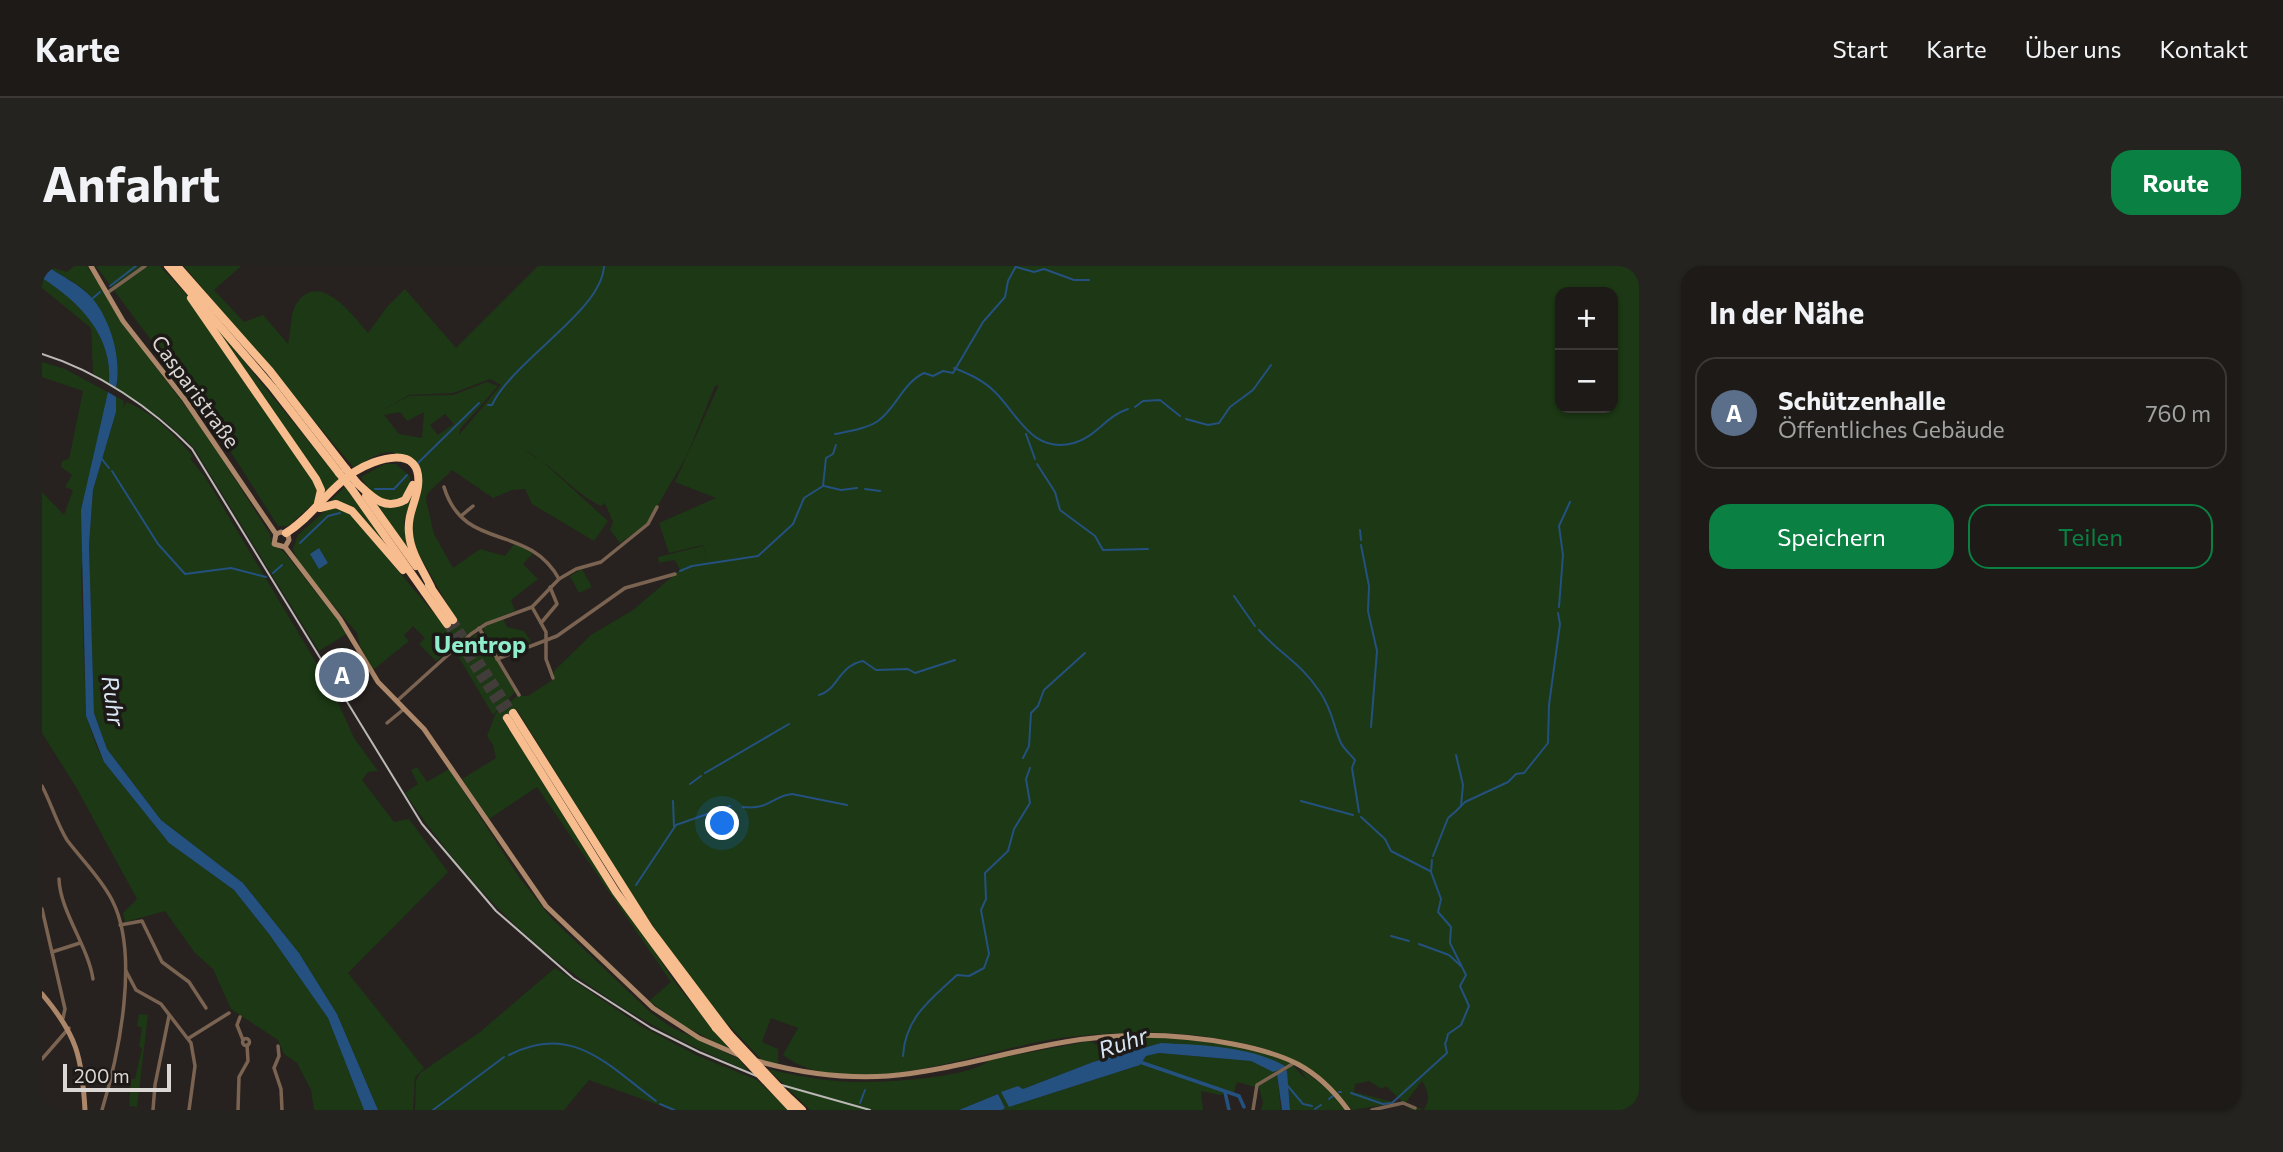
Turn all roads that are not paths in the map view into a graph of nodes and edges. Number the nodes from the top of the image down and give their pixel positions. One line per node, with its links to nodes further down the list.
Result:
1 (91, 266): 6 (main road, Casparistraße)
2 (145, 266): 6 (street)
3 (168, 266): 5 (highway)
4 (177, 266): 5 (highway)
5 (185, 279): 7 (highway, bridge); 10 (highway)
6 (106, 293): 13 (main road, Casparistraße)
7 (354, 486): 10 (highway); 17 (highway); 19 (highway)
8 (444, 487): 12 (street)
9 (473, 506): 12 (street)
10 (318, 507): 14 (highway); 17 (highway); 19 (highway)
11 (657, 507): 16 (street)
12 (461, 516): 16 (street)
13 (276, 534): 14 (main road); 14 (main road, Casparistraße)
14 (287, 539): 27 (main road)
15 (675, 574): 23 (street)
16 (559, 579): 18 (street)
17 (431, 587): 19 (highway)
18 (550, 587): 20 (street); 21 (street)
19 (436, 606)
20 (532, 607): 21 (street); 22 (street)
21 (541, 623): 23 (street)
22 (480, 628): 24 (street); 27 (street)
23 (547, 640): 24 (street); 25 (street)
24 (497, 659): 26 (street)
25 (553, 678)
26 (519, 695)
27 (398, 700): 28 (main road)
28 (405, 707): 29 (street); 48 (main road)
29 (387, 723)
30 (42, 786): 33 (street)
31 (59, 879): 34 (street)
32 (42, 909): 35 (street)
33 (120, 925): 36 (street); 39 (street)
34 (81, 943): 35 (street); 37 (street)
35 (52, 952): 43 (street)
36 (125, 971): 41 (street); 51 (street)
37 (93, 979)
38 (42, 994): 43 (main road)
39 (206, 1008)
40 (229, 1013): 45 (street)
41 (169, 1016): 45 (street); 52 (street)
42 (240, 1017): 54 (street)
43 (63, 1018): 44 (main road)
44 (69, 1028): 47 (street); 50 (main road)
45 (189, 1038): 53 (street)
46 (278, 1046): 55 (street)
47 (42, 1059)
48 (1296, 1062): 58 (street); 59 (main road)
49 (1415, 1108): 60 (street)
50 (85, 1110)
51 (102, 1110)
52 (153, 1110)
53 (189, 1110)
54 (238, 1110)
55 (282, 1110)
56 (793, 1110): 57 (highway, bridge)
57 (802, 1110)
58 (1254, 1110)
59 (1348, 1110)
60 (1372, 1110)

